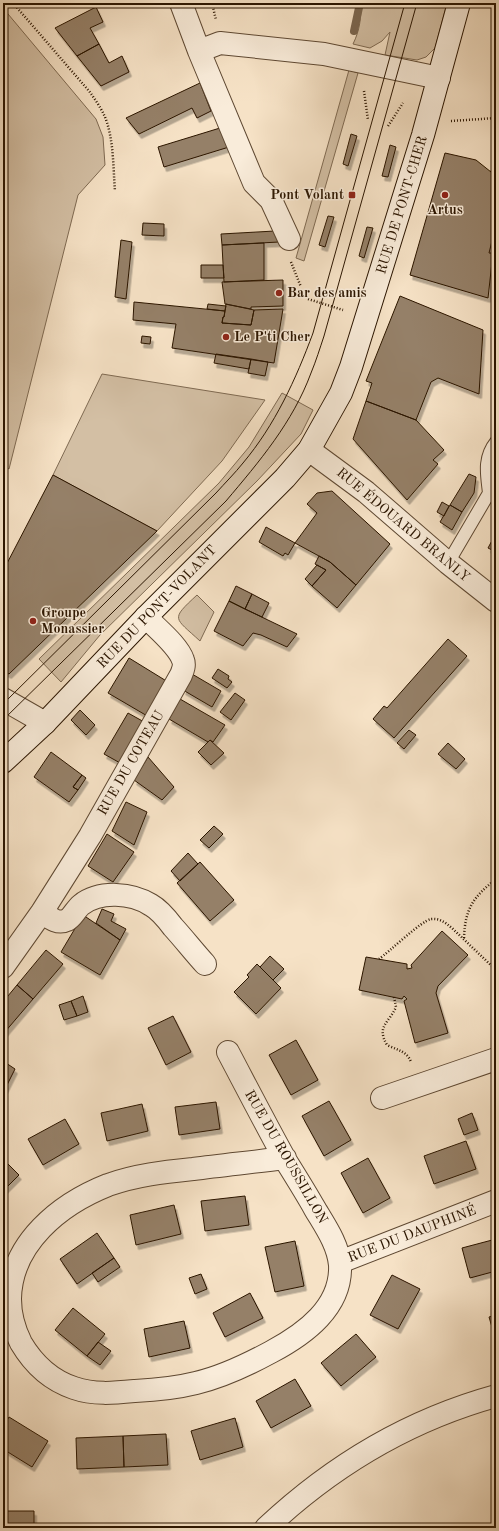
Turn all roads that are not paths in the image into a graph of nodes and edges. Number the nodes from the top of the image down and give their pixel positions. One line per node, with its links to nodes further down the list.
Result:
1 (181, 3): 3 (street)
2 (459, 3): 4 (street, RUE DE PONT-CHER)
3 (199, 51): 4 (street); 5 (street)
4 (439, 78): 7 (street, RUE DE PONT-CHER)
5 (289, 239)
6 (496, 442): 8 (lane)
7 (310, 450): 9 (street, RUE ÉDOUARD BRANLY); 11 (street, RUE DU PONT-VOLANT)
8 (493, 495): 9 (lane)
9 (448, 563): 10 (street, RUE ÉDOUARD BRANLY)
10 (496, 601)
11 (146, 617): 13 (street, RUE DU PONT-VOLANT); 15 (street, RUE DU COTEAU)
12 (3, 699): 13 (street)
13 (45, 723): 14 (street, RUE DU PONT-VOLANT)
14 (3, 762)
15 (42, 912): 16 (street); 17 (street, RUE DU COTEAU)
16 (205, 964)
17 (3, 967)
18 (228, 1052): 21 (street, RUE DU ROUSSILLON)
19 (496, 1059): 20 (street)
20 (382, 1098)
21 (285, 1158): 23 (street, RUE DU ROUSSILLON); 23 (street, RUE DU DAUPHINÉ)
22 (496, 1202): 23 (street, RUE DU DAUPHINÉ)
23 (340, 1262)
24 (496, 1396): 25 (street)
25 (266, 1528)

